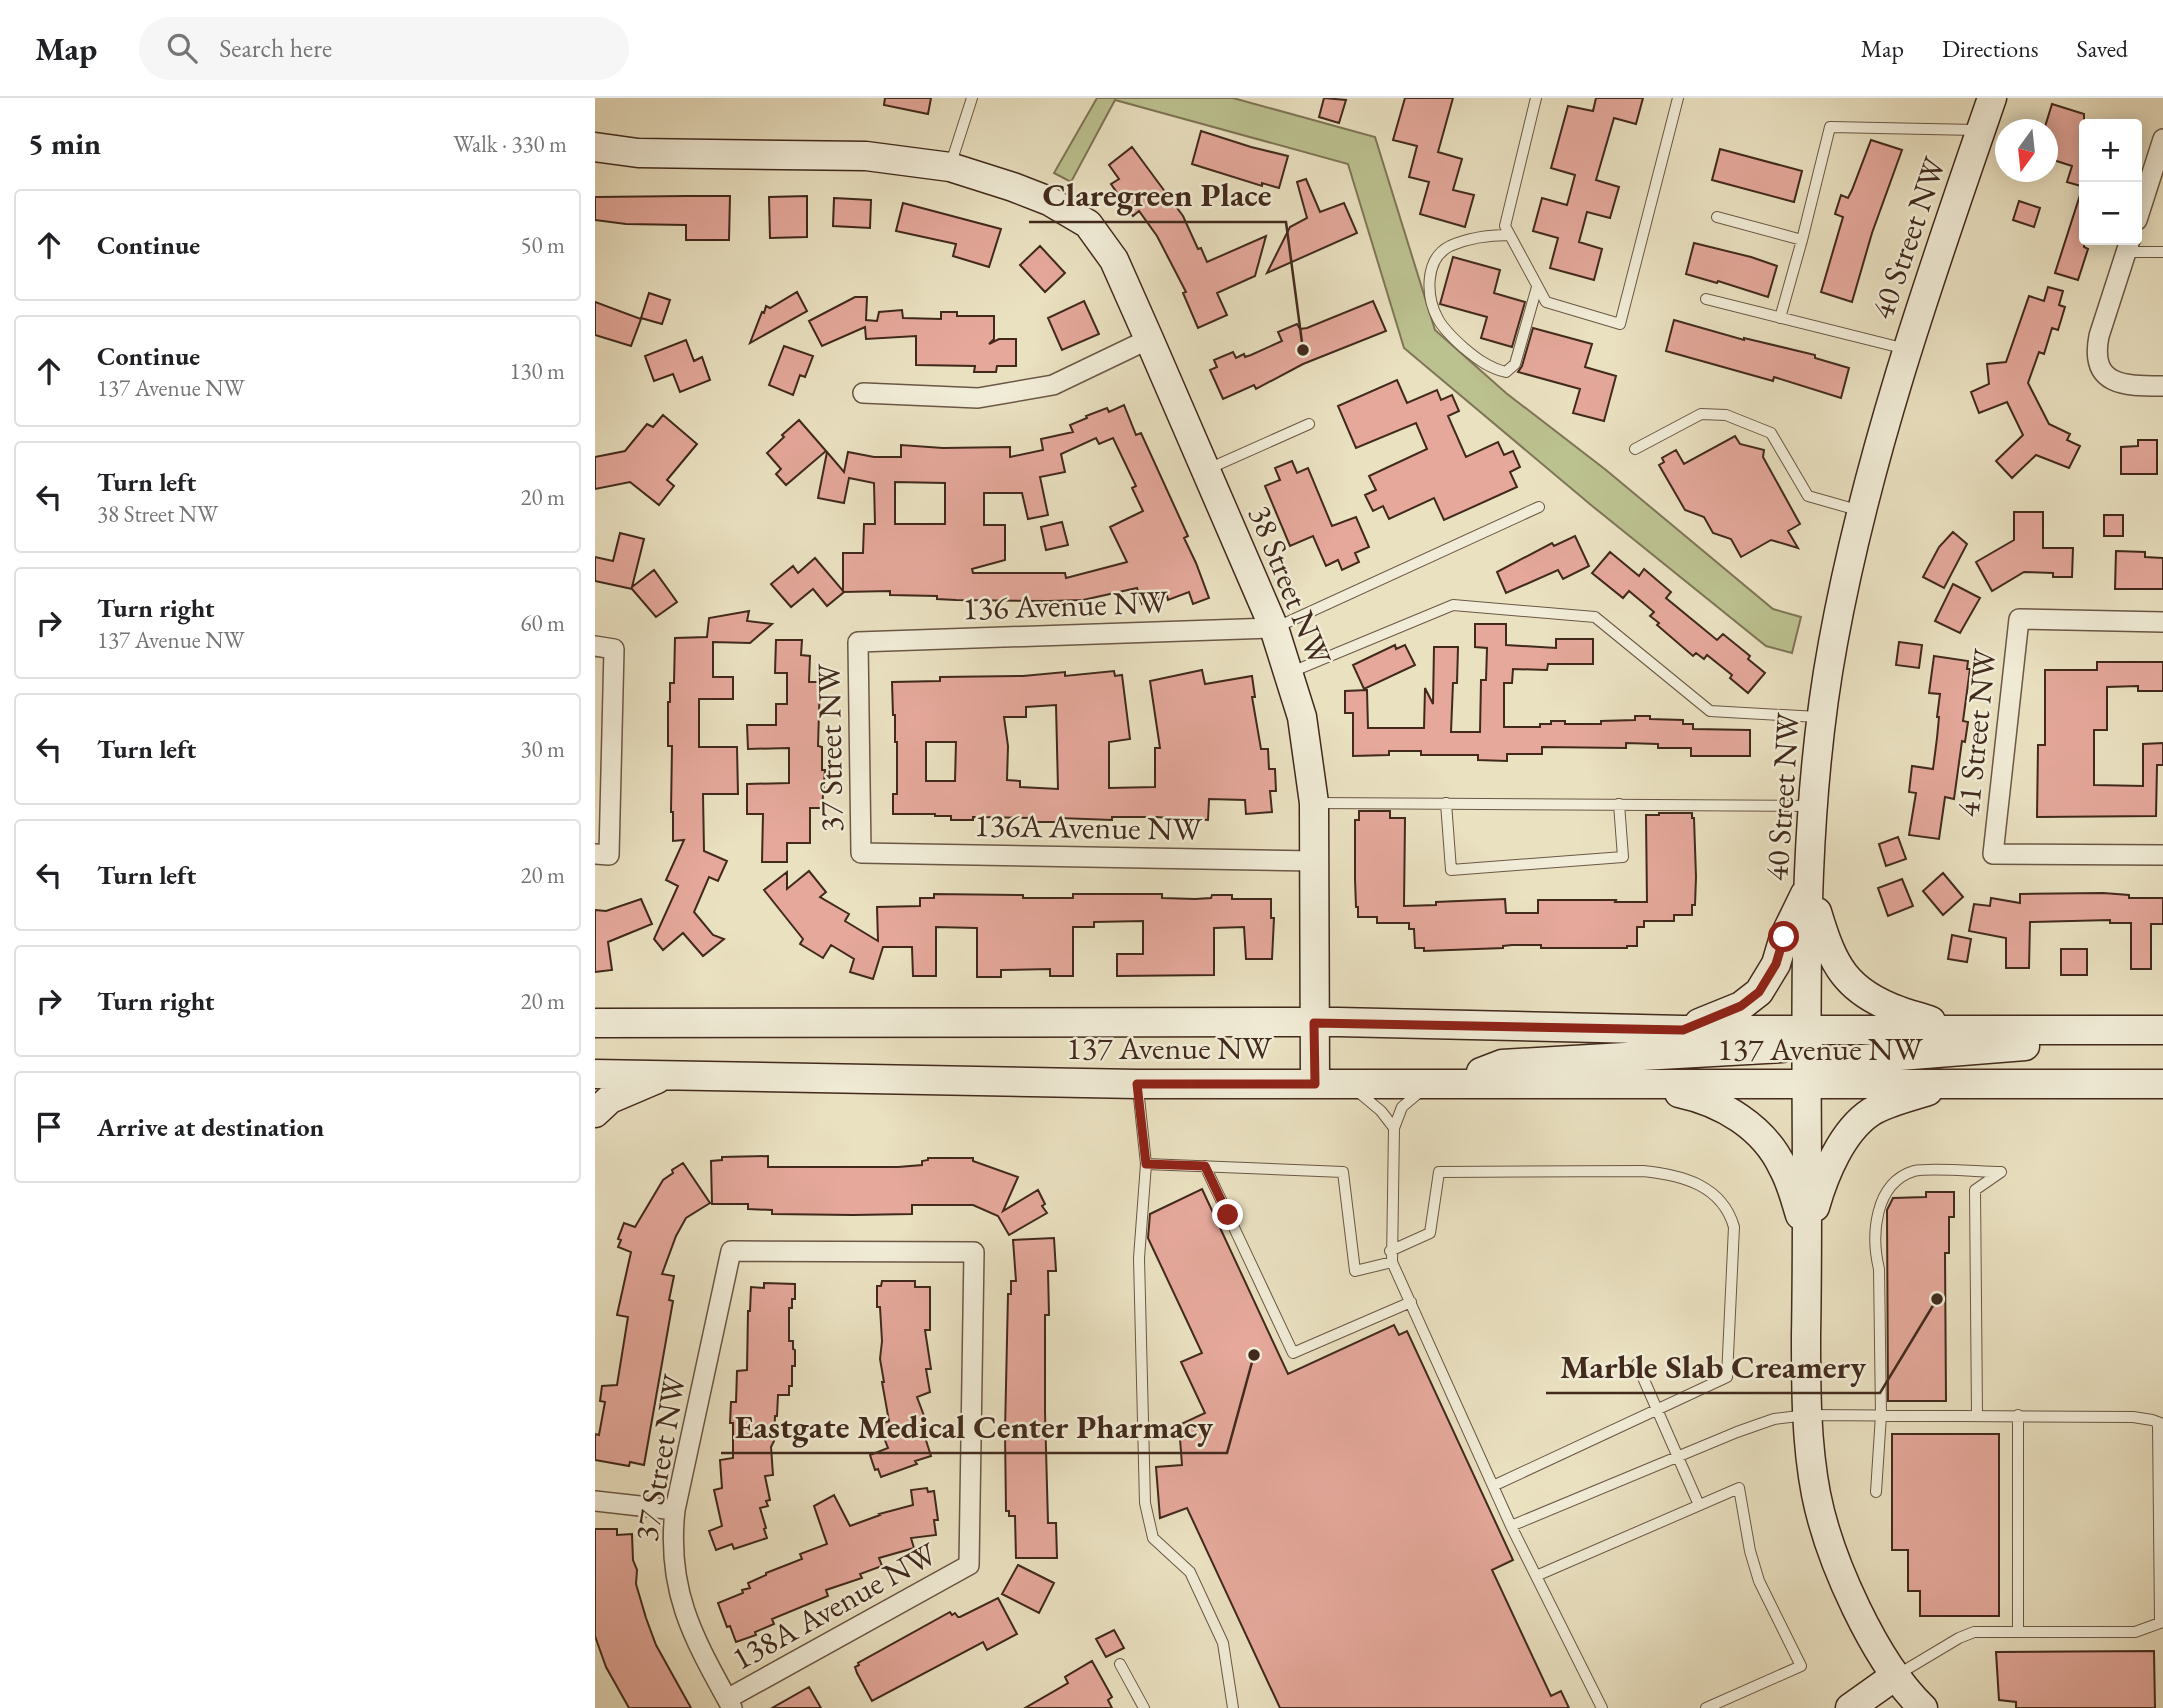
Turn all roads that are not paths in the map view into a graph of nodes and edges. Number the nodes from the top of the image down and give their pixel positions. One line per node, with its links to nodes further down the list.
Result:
1 (972, 98): 8 (lane)
2 (1536, 98): 11 (lane)
3 (1678, 98): 15 (lane)
4 (1992, 98): 5 (main road, 40 Street NW)
5 (1981, 131): 12 (lane); 19 (main road, 40 Street NW)
6 (2163, 139): 9 (street)
7 (595, 147): 8 (main road, 38 Street NW)
8 (950, 167): 18 (main road, 38 Street NW)
9 (2142, 204)
10 (1717, 217): 12 (lane)
11 (1509, 235): 15 (lane); 15 (lane)
12 (1802, 240): 17 (lane)
13 (2128, 246): 14 (lane); 20 (street)
14 (2163, 252)
15 (1537, 287)
16 (1706, 299): 17 (lane)
17 (1780, 318): 19 (lane)
18 (1149, 339): 21 (street); 24 (main road, 38 Street NW)
19 (1907, 349): 26 (main road, 40 Street NW)
20 (2163, 386)
21 (863, 393)
22 (1309, 424): 24 (lane)
23 (1636, 449): 26 (lane)
24 (1206, 470): 28 (main road, 38 Street NW)
25 (1539, 508): 28 (lane)
26 (1861, 511): 32 (main road, 40 Street NW)
27 (2163, 622): 39 (street, 41 Street NW)
28 (1274, 628): 29 (street, 136 Avenue NW); 31 (main road, 38 Street NW)
29 (858, 642): 37 (street, 37 Street NW)
30 (605, 648): 38 (street)
31 (1288, 673): 32 (lane); 33 (main road, 38 Street NW)
32 (1822, 717): 36 (main road, 40 Street NW)
33 (1314, 803): 34 (lane); 40 (main road, 38 Street NW)
34 (1446, 803): 35 (lane); 35 (lane)
35 (1619, 804): 36 (lane)
36 (1812, 806): 41 (main road, 40 Street NW)
37 (861, 853): 40 (street, 136A Avenue NW)
38 (602, 854)
39 (2163, 855)
40 (1314, 861): 43 (main road, 38 Street NW)
41 (1809, 885): 44 (main road); 45 (main road); 46 (main road, 40 Street NW)
42 (595, 1023): 43 (main road, 137 Avenue NW)
43 (1314, 1023): 45 (main road, 137 Avenue NW); 52 (main road, 38 Street NW)
44 (1953, 1029): 46 (main road, 137 Avenue NW); 47 (main road, 137 Avenue NW)
45 (1683, 1030): 46 (main road, 137 Avenue NW)
46 (1806, 1030): 50 (main road); 54 (main road, 40 Street NW)
47 (2163, 1030): 54 (main road)
48 (595, 1074): 49 (main road, 137 Avenue NW)
49 (668, 1074): 51 (main road, 137 Avenue NW); 58 (main road)
50 (1453, 1082): 53 (main road, 137 Avenue NW); 57 (main road, 137 Avenue NW); 59 (lane)
51 (1137, 1084): 52 (main road, 137 Avenue NW); 60 (lane)
52 (1315, 1084): 53 (main road, 137 Avenue NW)
53 (1348, 1084): 59 (lane)
54 (1807, 1084): 55 (main road, 137 Avenue NW); 57 (main road, 137 Avenue NW); 62 (main road, 40 Street NW)
55 (1948, 1084): 56 (main road, 137 Avenue NW); 62 (main road)
56 (2163, 1084)
57 (1642, 1085): 62 (main road)
58 (595, 1113)
59 (1394, 1128): 63 (lane)
60 (1146, 1164): 61 (lane); 88 (lane)
61 (1205, 1166): 64 (lane); 65 (lane)
62 (1807, 1233): 69 (main road, 40 Street NW)
63 (1390, 1251): 64 (lane); 67 (lane)
64 (1392, 1262): 65 (lane)
65 (1411, 1302): 74 (lane)
66 (1637, 1364): 67 (lane)
67 (1657, 1409): 73 (lane); 74 (lane)
68 (1977, 1414): 70 (lane); 70 (lane); 71 (lane)
69 (1807, 1415): 70 (lane); 73 (lane); 85 (main road, 40 Street NW)
70 (1881, 1415): 75 (lane)
71 (2018, 1415): 72 (lane); 83 (lane)
72 (2161, 1423): 82 (lane)
73 (1678, 1457): 77 (lane); 79 (lane)
74 (1493, 1486): 79 (lane)
75 (1876, 1492)
76 (595, 1501): 78 (street)
77 (1699, 1505): 81 (lane); 90 (lane)
78 (675, 1510): 80 (street, 37 Street NW); 86 (street, 37 Street NW)
79 (1511, 1526): 81 (lane)
80 (969, 1565): 86 (street, 138A Avenue NW)
81 (1536, 1576): 89 (lane)
82 (2162, 1622): 83 (lane)
83 (2018, 1632): 85 (lane)
84 (1120, 1664): 87 (lane)
85 (1895, 1676): 91 (main road); 92 (main road, 40 Street NW)
86 (729, 1703)
87 (1145, 1708)
88 (1233, 1708)
89 (1602, 1708)
90 (1706, 1708)
91 (1850, 1708)
92 (1923, 1708)

